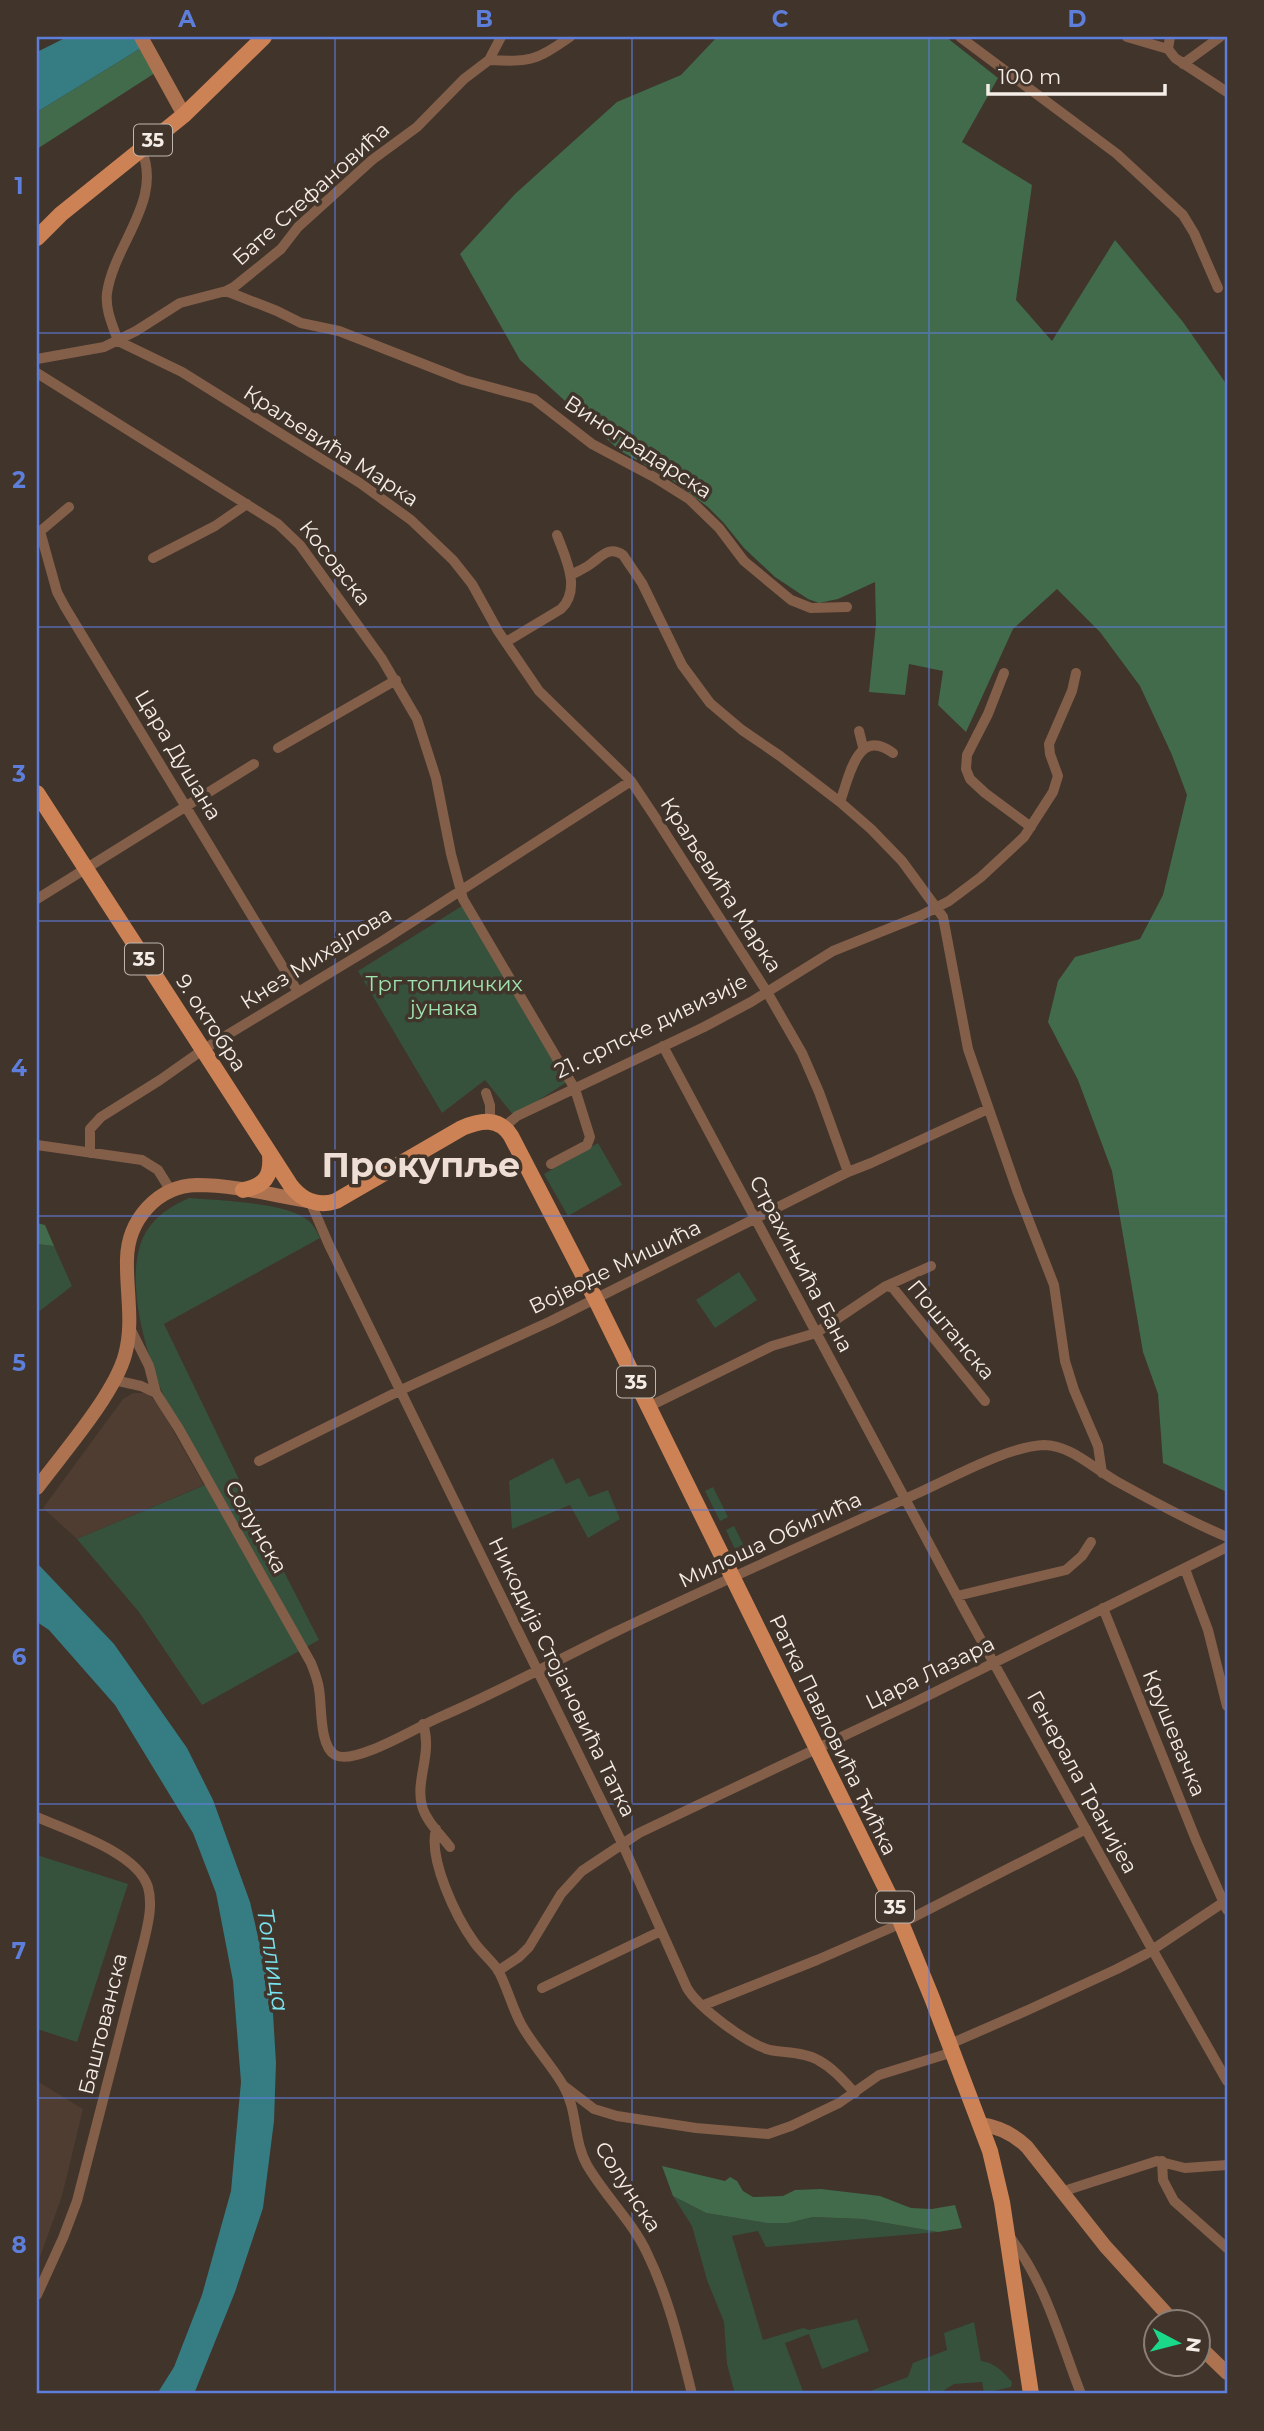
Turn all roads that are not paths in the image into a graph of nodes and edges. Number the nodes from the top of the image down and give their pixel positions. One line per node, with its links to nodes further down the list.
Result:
1 (141, 37): 12 (main road)
2 (264, 37): 12 (main road, 35)
3 (501, 37): 9 (street, Бате Стефановића)
4 (570, 37): 9 (street)
5 (960, 37): 15 (street)
6 (1127, 37): 8 (street)
7 (1220, 37): 10 (street)
8 (1169, 43): 10 (street)
9 (489, 60): 16 (street, Бате Стефановића)
10 (1183, 64): 11 (street)
11 (1227, 92)
12 (184, 116): 13 (main road, 35)
13 (141, 149): 14 (main road, 35); 17 (street)
14 (37, 238)
15 (1218, 288)
16 (226, 291): 17 (street, Бате Стефановића); 26 (street, Виноградарска)
17 (118, 341): 18 (street, Бате Стефановића); 27 (street, Краљевића Марка)
18 (37, 359)
19 (37, 373): 20 (street, Косовска)
20 (247, 504): 24 (street); 30 (street, Косовска)
21 (69, 507): 22 (street)
22 (38, 532): 39 (street, Цара Душана)
23 (557, 535): 25 (street)
24 (153, 558)
25 (571, 575): 27 (street); 38 (street)
26 (847, 607)
27 (506, 642): 36 (street, Краљевића Марка)
28 (1004, 673): 40 (street)
29 (1076, 673): 40 (street, 21. српске дивизије)
30 (396, 680): 33 (street); 42 (street, Косовска)
31 (859, 730): 32 (street)
32 (863, 747): 34 (street); 38 (street)
33 (278, 748)
34 (893, 753)
35 (254, 764): 39 (street)
36 (631, 781): 42 (street, Кнез Михајлова); 46 (street, Краљевића Марка)
37 (37, 793): 41 (main road, 9. октобра / 35)
38 (840, 802): 44 (street)
39 (186, 807): 41 (street); 45 (street, Цара Душана)
40 (1031, 827): 44 (street, 21. српске дивизије)
41 (85, 868): 43 (street); 48 (main road, 9. октобра / 35)
42 (460, 890): 45 (street, Кнез Михајлова); 49 (street)
43 (37, 899)
44 (936, 906): 46 (street, 21. српске дивизије); 51 (street)
45 (298, 992): 48 (street, Кнез Михајлова)
46 (767, 992): 47 (street, 21. српске дивизије); 57 (street, Краљевића Марка)
47 (663, 1046): 49 (street, 21. српске дивизије); 61 (street, Страхињића Бана)
48 (204, 1049): 54 (street, Кнез Михајлова); 55 (main road, 9. октобра / 35)
49 (575, 1089): 52 (street, 21. српске дивизије); 56 (street)
50 (486, 1093): 52 (street)
51 (988, 1109): 57 (street, Војводе Мишића); 73 (street)
52 (497, 1124): 60 (main road, 21. српске дивизије); 64 (main road, Ратка Павловића Ћићка / 35)
53 (37, 1145): 54 (street)
54 (90, 1153): 58 (street)
55 (271, 1155): 59 (main road); 60 (main road, 9. октобра / 35)
56 (551, 1164)
57 (848, 1172): 61 (street, Војводе Мишића)
58 (171, 1191): 59 (main road); 65 (main road)
59 (243, 1191): 60 (main road)
60 (310, 1201): 68 (street, Никодија Стојановића Татка)
61 (755, 1220): 64 (street, Војводе Мишића); 66 (street, Страхињића Бана)
62 (931, 1266): 63 (street, Поштанска)
63 (886, 1286): 66 (street, Поштанска); 70 (street, Поштанска)
64 (595, 1298): 68 (street, Војводе Мишића); 71 (main road, Ратка Павловића Ћићка / 35)
65 (130, 1328): 67 (main road); 69 (street, Солунска)
66 (816, 1333): 71 (street, Поштанска); 75 (street, Страхињића Бана)
67 (114, 1380): 69 (street); 74 (main road)
68 (401, 1391): 72 (street, Војводе Мишића); 84 (street, Никодија Стојановића Татка)
69 (156, 1392): 88 (street, Солунска)
70 (985, 1401)
71 (648, 1407): 80 (main road, Ратка Павловића Ћићка / 35)
72 (259, 1461)
73 (1102, 1473): 75 (street, Милоша Обилића); 76 (street, Милоша Обилића)
74 (37, 1488)
75 (906, 1499): 80 (street, Милоша Обилића); 81 (street, Генерала Транијеа)
76 (1227, 1536)
77 (1091, 1542): 81 (street)
78 (1227, 1547): 79 (street, Цара Лазара)
79 (1185, 1569): 82 (street, Цара Лазара); 85 (street)
80 (732, 1578): 84 (street, Милоша Обилића); 87 (main road, Ратка Павловића Ћићка / 35)
81 (957, 1596): 83 (street, Генерала Транијеа)
82 (1103, 1608): 83 (street, Цара Лазара); 94 (street, Крушевачка)
83 (995, 1663): 87 (street, Цара Лазара); 91 (street, Генерала Транијеа)
84 (536, 1670): 86 (street, Милоша Обилића); 92 (street, Никодија Стојановића Татка)
85 (1227, 1706)
86 (423, 1724): 88 (street, Милоша Обилића); 90 (street)
87 (816, 1749): 92 (street, Цара Лазара); 95 (main road, Ратка Павловића Ћићка / 35)
88 (330, 1751)
89 (37, 1817): 111 (street, Баштованска)
90 (436, 1829): 93 (street); 98 (street, Солунска)
91 (1086, 1829): 95 (street); 97 (street, Генерала Транијеа)
92 (622, 1843): 96 (street, Никодија Стојановића Татка); 98 (street, Цара Лазара)
93 (450, 1847)
94 (1226, 1906): 97 (street)
95 (902, 1923): 100 (street); 101 (main road, Ратка Павловића Ћићка / 35)
96 (661, 1931): 99 (street); 100 (street, Никодија Стојановића Татка)
97 (1152, 1950): 101 (street); 102 (street, Генерала Транијеа)
98 (498, 1971): 103 (street, Солунска)
99 (542, 1988)
100 (704, 2005): 104 (street, Никодија Стојановића Татка)
101 (951, 2048): 104 (street); 105 (main road, Ратка Павловића Ћићка / 35)
102 (1227, 2081)
103 (564, 2086): 104 (street); 115 (street, Солунска)
104 (855, 2093)
105 (981, 2124): 108 (main road); 109 (main road, Ратка Павловића Ћићка / 35)
106 (1162, 2161): 107 (street); 108 (street); 110 (street)
107 (1227, 2165)
108 (1061, 2192): 112 (main road)
109 (1007, 2234): 116 (main road, Ратка Павловића Ћићка / 35); 117 (street)
110 (1227, 2248)
111 (37, 2295)
112 (1161, 2308)
113 (1212, 2359): 114 (main road)
114 (1227, 2373)
115 (692, 2394)
116 (1031, 2394)
117 (1081, 2394)

